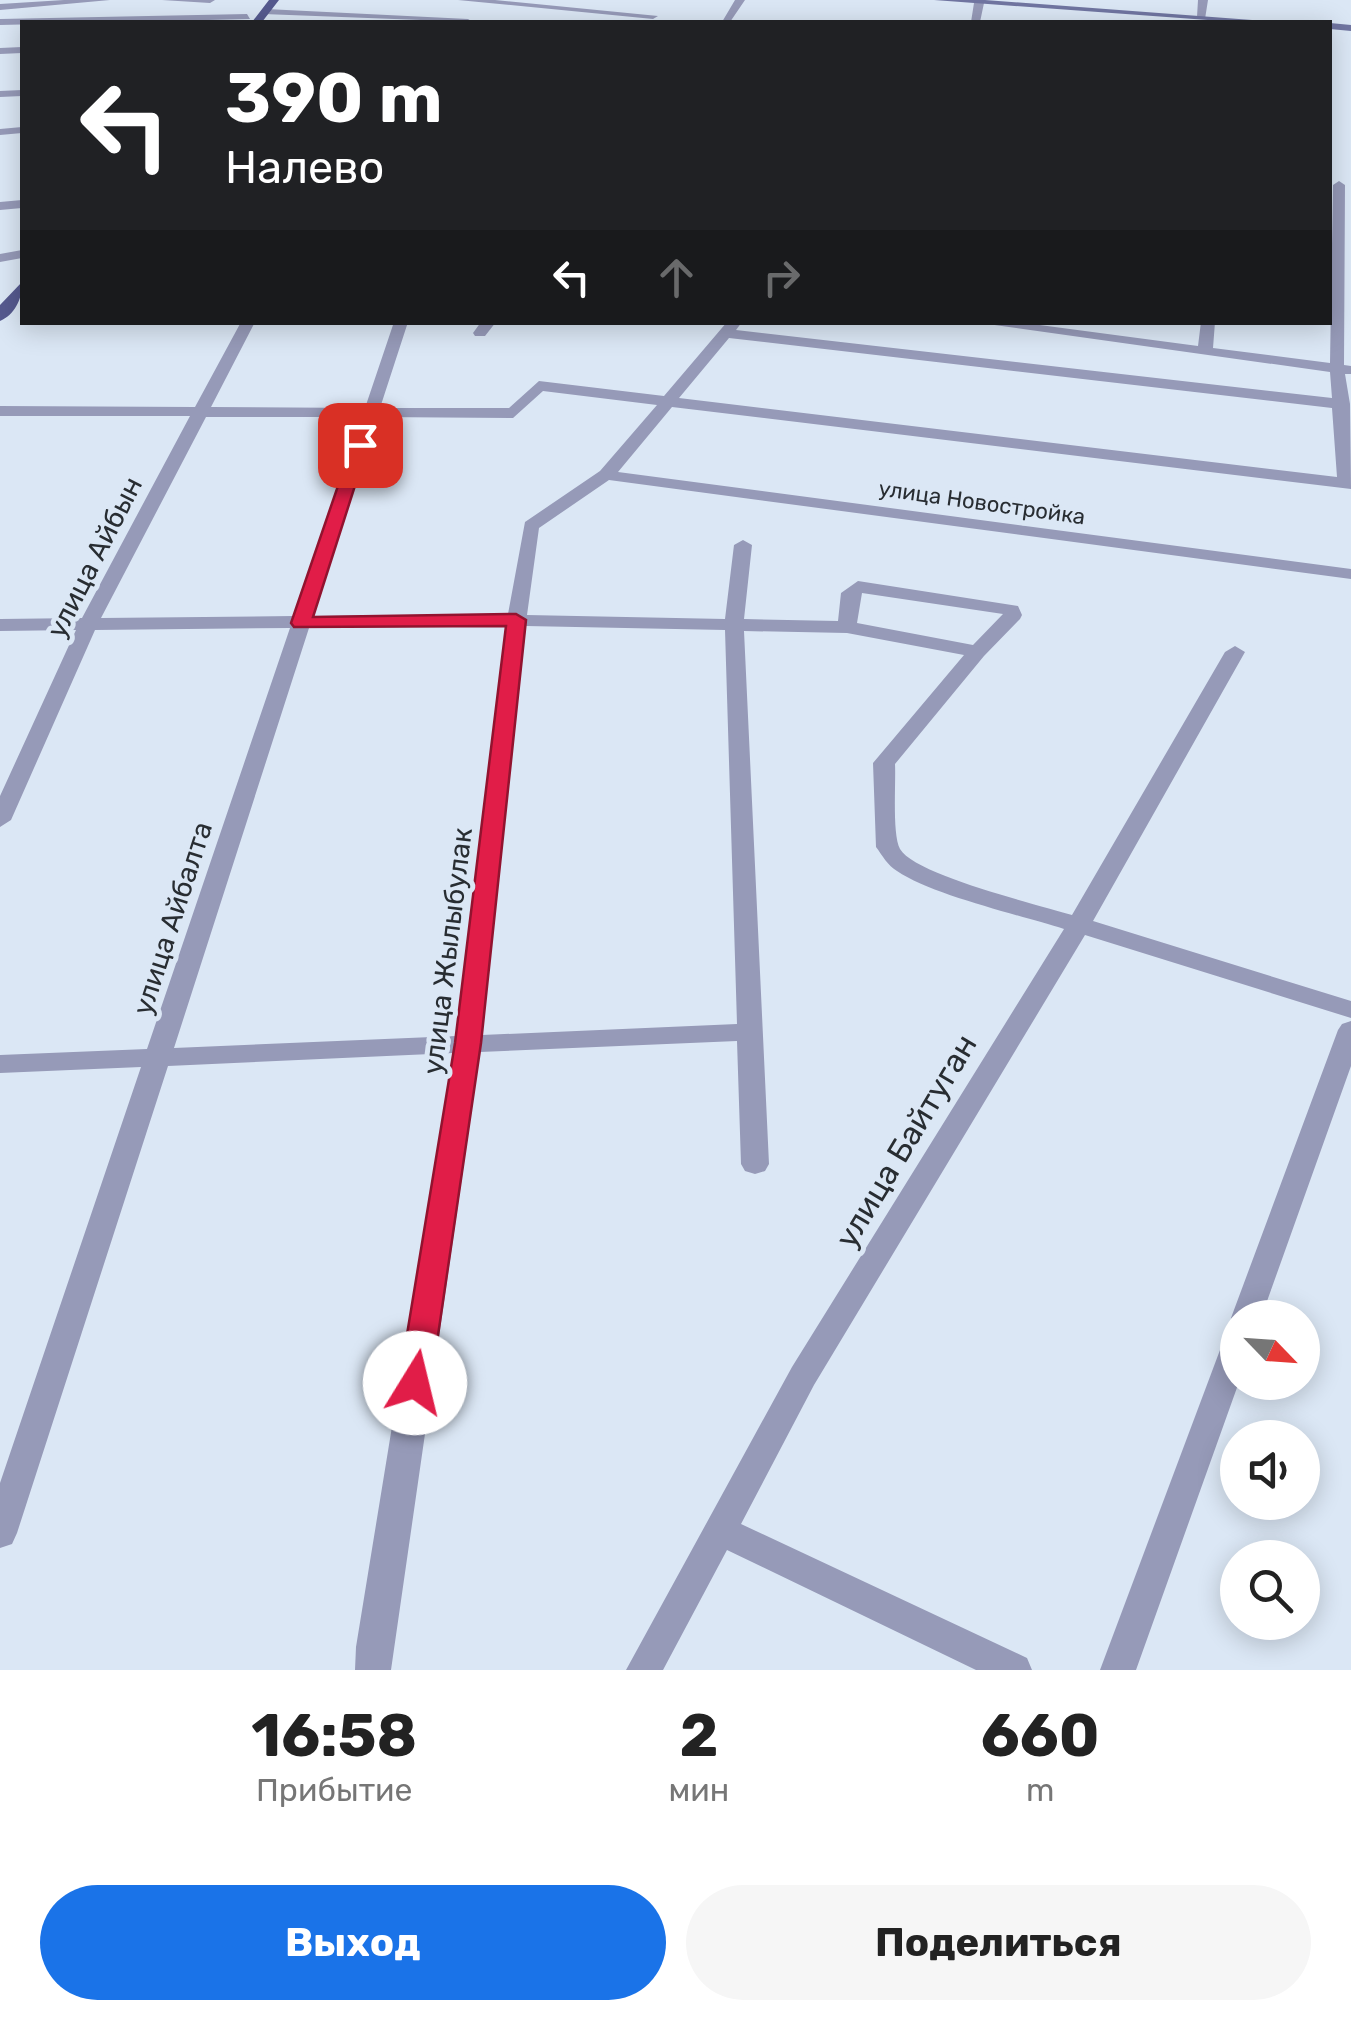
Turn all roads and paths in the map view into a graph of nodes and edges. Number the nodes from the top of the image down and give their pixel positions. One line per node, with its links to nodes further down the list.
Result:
1 (105, 0): 11 (street)
2 (168, 0): 3 (street)
3 (210, 0)
4 (274, 0): 13 (main road)
5 (463, 0): 14 (street)
6 (939, 0): 7 (main road)
7 (955, 0): 10 (main road)
8 (1203, 0): 19 (street)
9 (1009, 2): 10 (main road); 18 (main road)
10 (979, 3): 24 (street)
11 (0, 7)
12 (405, 8): 16 (street)
13 (266, 12): 15 (street); 20 (main road)
14 (635, 14): 17 (street); 23 (street)
15 (378, 16): 16 (street); 21 (street)
16 (391, 16): 22 (street)
17 (653, 16)
18 (1133, 18): 19 (main road)
19 (1202, 18): 25 (main road)
20 (251, 20)
21 (415, 20)
22 (442, 20)
23 (628, 20)
24 (975, 20)
25 (1216, 20)
26 (1340, 185): 37 (street)
27 (20, 290): 29 (main road)
28 (20, 308): 35 (main road)
29 (0, 316)
30 (246, 325): 41 (street, улица Айбын)
31 (400, 325): 42 (street, улица Айбалта)
32 (1003, 325): 36 (street)
33 (1208, 325): 36 (street)
34 (730, 328): 38 (street, улица Жылыбулак); 39 (street)
35 (0, 333)
36 (1204, 351): 37 (street)
37 (1344, 370): 39 (street)
38 (667, 402): 42 (street); 43 (street, улица Жылыбулак); 44 (street)
39 (1342, 404): 44 (street)
40 (0, 411): 41 (street)
41 (198, 414): 42 (street); 50 (street, улица Айбын)
42 (370, 414): 48 (street, улица Айбалта)
43 (606, 475): 46 (street, улица Новостройка); 47 (street, улица Жылыбулак)
44 (1348, 484)
45 (743, 544): 51 (street)
46 (1351, 574)
47 (516, 620): 48 (street); 51 (street); 60 (street, улица Жылыбулак)
48 (301, 623): 50 (street); 61 (street, улица Айбалта)
49 (0, 625): 50 (street)
50 (88, 625): 55 (street, улица Айбын)
51 (734, 625): 52 (street); 59 (street)
52 (847, 627): 53 (street); 53 (street)
53 (978, 652): 56 (street)
54 (1235, 652): 56 (street, улица Байтуган)
55 (0, 820)
56 (1078, 926): 57 (street); 66 (street, улица Байтуган)
57 (1351, 1010)
58 (1351, 1030): 64 (street)
59 (748, 1032): 60 (street); 63 (street)
60 (468, 1043): 61 (street); 68 (street, улица Жылыбулак)
61 (158, 1055): 62 (street); 67 (street, улица Айбалта)
62 (0, 1064)
63 (755, 1164)
64 (1253, 1300)
65 (1220, 1391): 71 (street)
66 (718, 1530): 69 (street, улица Байтуган); 70 (street)
67 (0, 1533)
68 (374, 1670)
69 (644, 1670)
70 (1014, 1670)
71 (1118, 1670)

